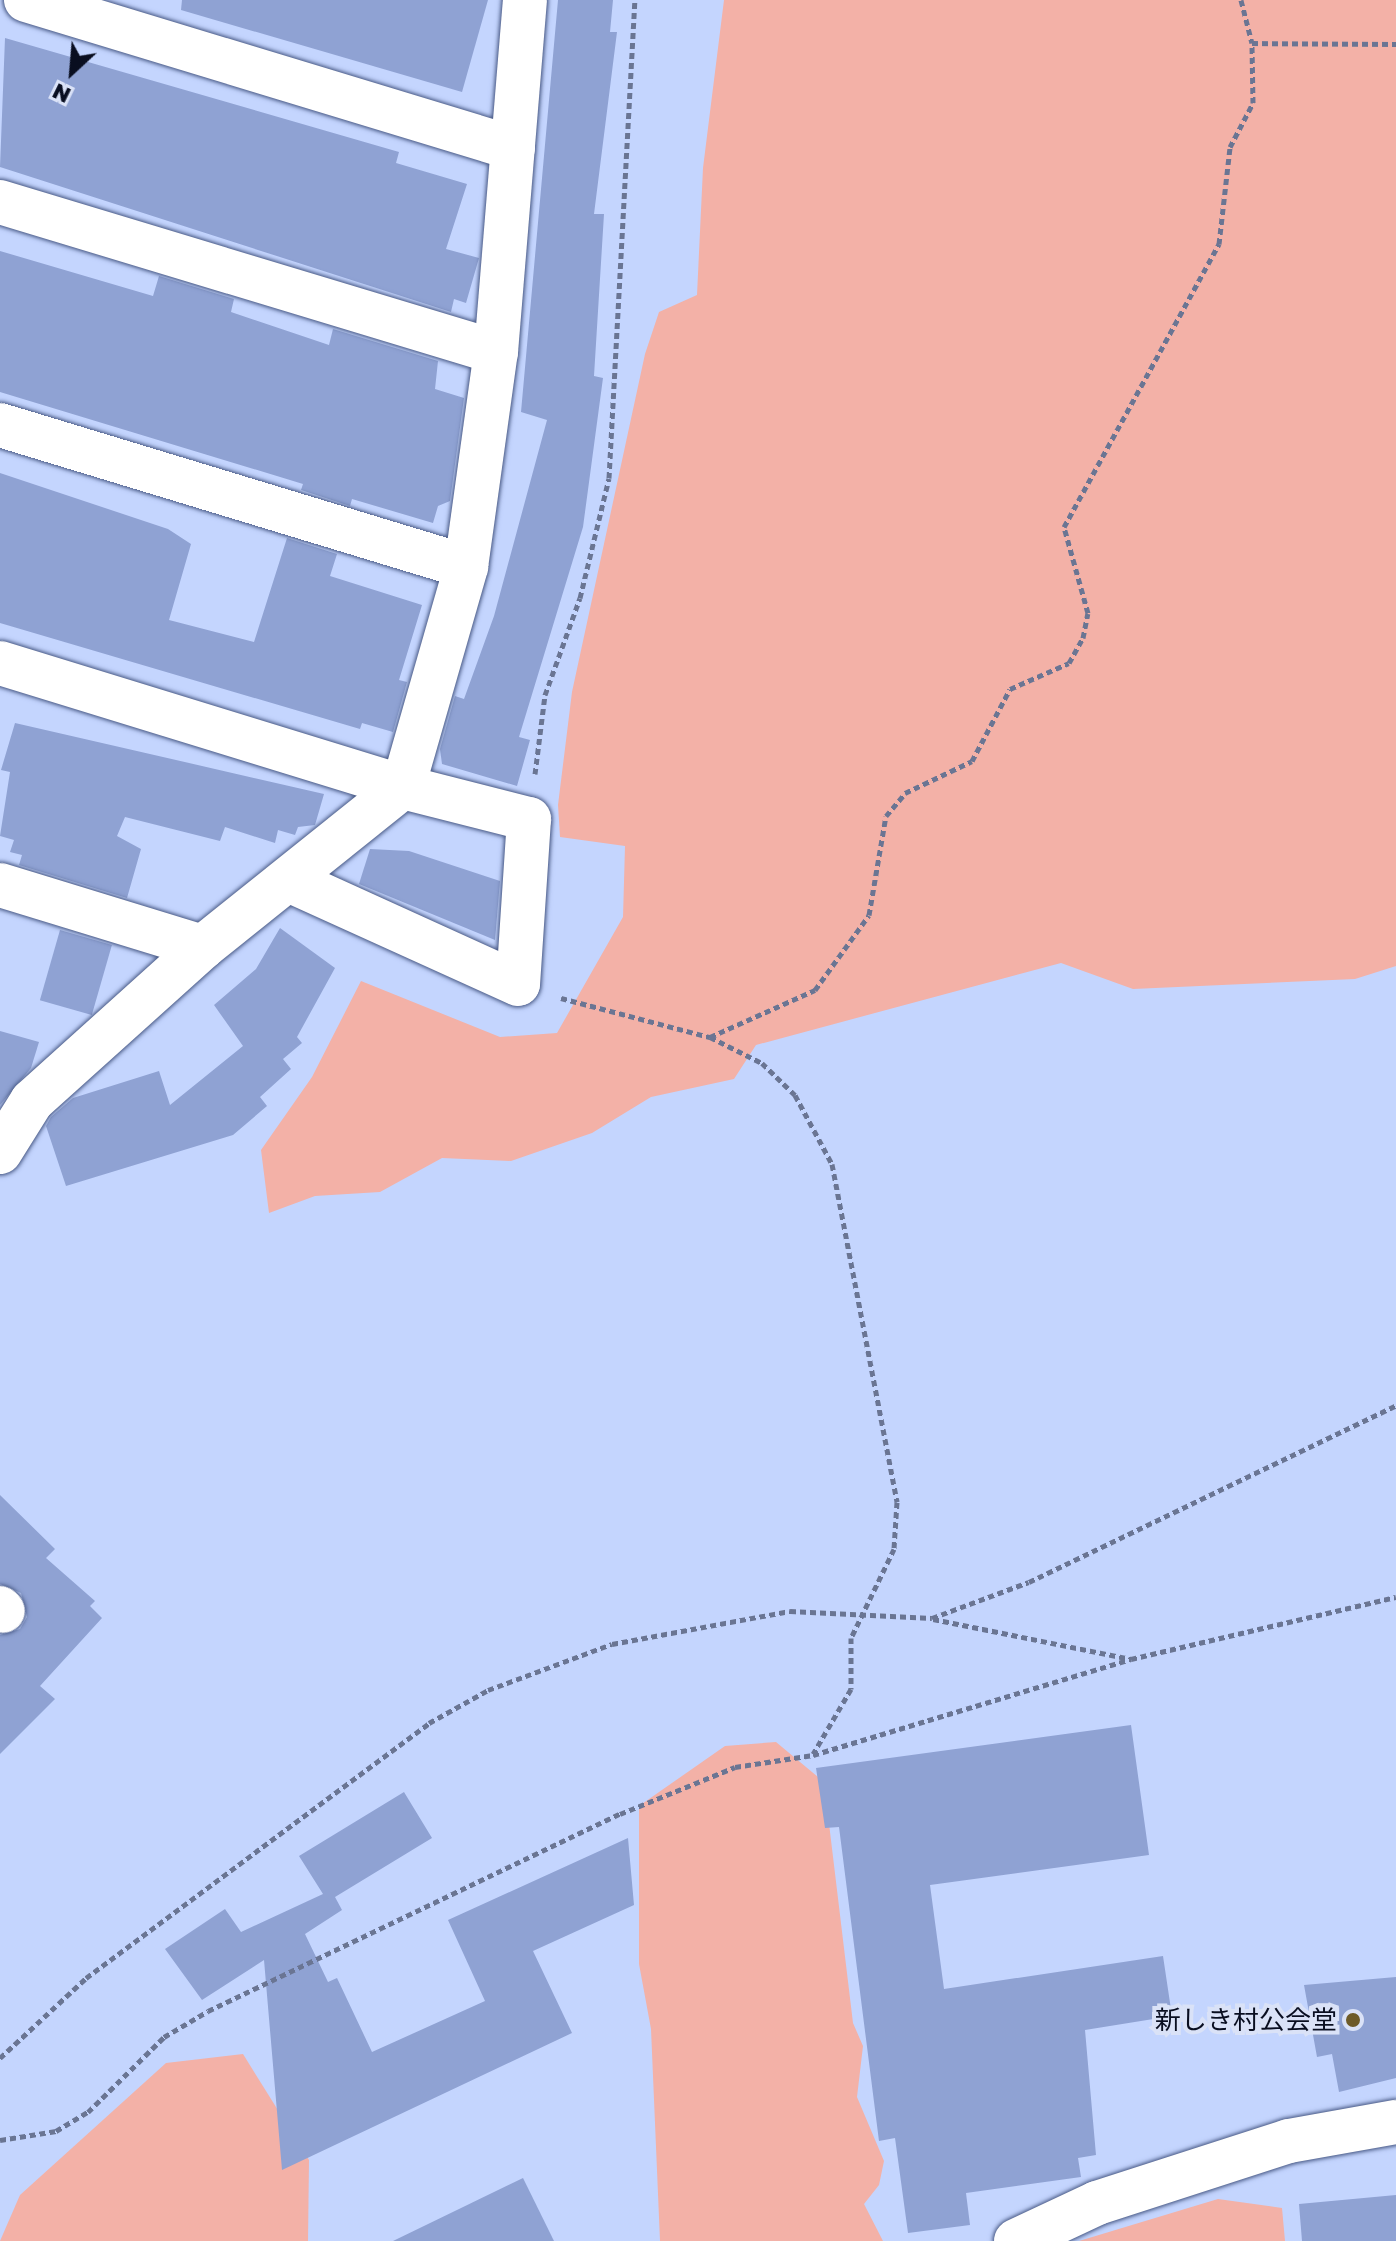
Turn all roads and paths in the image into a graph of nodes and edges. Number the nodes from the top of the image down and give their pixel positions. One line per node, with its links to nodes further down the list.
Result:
1 (26, 0): 7 (street)
2 (525, 0): 7 (street)
3 (635, 0): 14 (path)
4 (1241, 0): 5 (path)
5 (1252, 43): 6 (path); 19 (path)
6 (1396, 44)
7 (513, 148): 9 (street)
8 (0, 202): 9 (street)
9 (496, 352): 11 (street)
10 (0, 425): 11 (street)
11 (466, 567): 13 (street)
12 (0, 663): 13 (street)
13 (403, 787): 14 (street); 15 (street)
14 (529, 819): 18 (street)
15 (289, 880): 17 (street); 18 (street)
16 (0, 885): 17 (street)
17 (203, 947): 20 (street)
18 (518, 984): 19 (path)
19 (710, 1037): 23 (path)
20 (6, 1130)
21 (1396, 1405): 24 (path)
22 (1396, 1597): 25 (path)
23 (862, 1611): 24 (path); 26 (path); 27 (path)
24 (932, 1618): 25 (path)
25 (1131, 1659): 26 (path)
26 (813, 1755): 29 (path)
27 (0, 2058)
28 (1396, 2122): 30 (street)
29 (0, 2140)
30 (1016, 2241)

